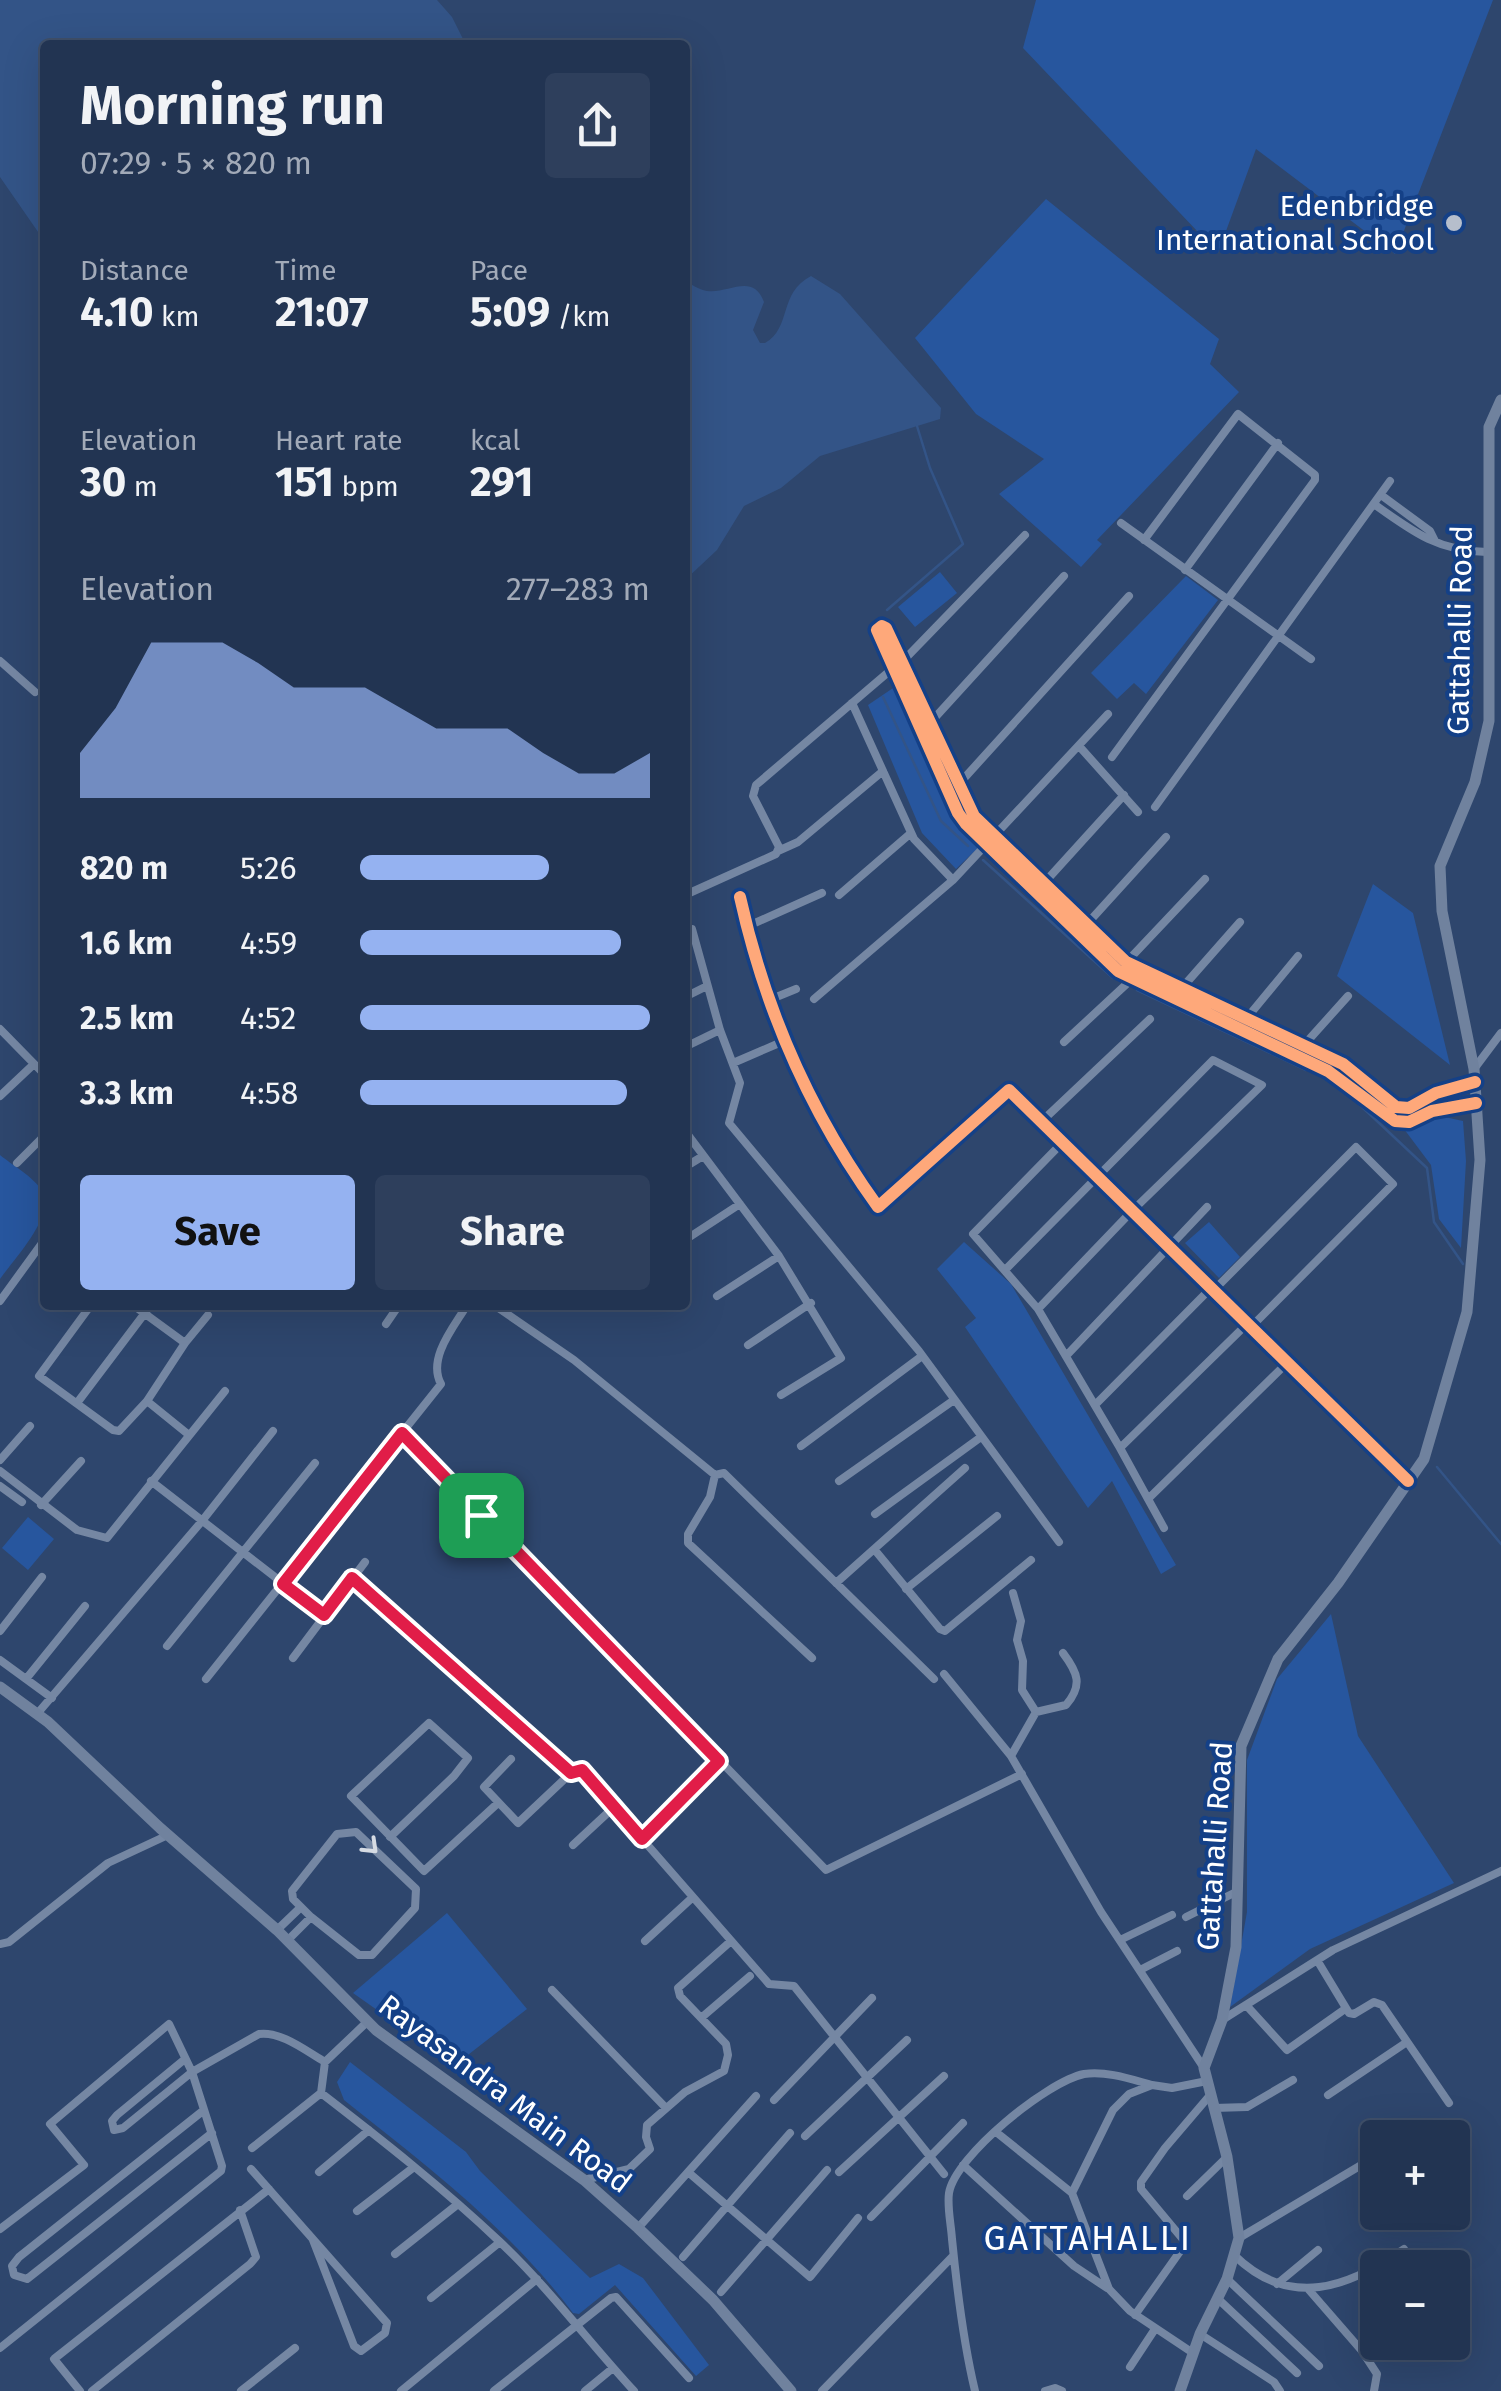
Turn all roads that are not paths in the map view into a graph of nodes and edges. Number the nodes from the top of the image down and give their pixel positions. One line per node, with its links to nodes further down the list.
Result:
1 (1501, 400): 10 (main road, Gattahalli Road)
2 (1278, 443): 8 (street); 11 (street); 14 (street)
3 (1390, 482): 4 (street)
4 (1380, 494): 5 (street); 9 (street)
5 (1374, 504): 9 (street); 15 (street)
6 (1121, 523): 8 (street)
7 (1025, 535): 18 (street)
8 (1144, 540): 11 (street)
9 (1435, 541): 10 (street)
10 (1487, 552): 70 (main road, Gattahalli Road)
11 (1185, 570): 14 (street)
12 (1064, 576): 23 (street)
13 (1129, 596): 27 (street)
14 (1228, 601): 15 (street); 25 (street)
15 (1277, 637): 16 (street); 29 (street)
16 (1310, 659)
17 (0, 660): 20 (street)
18 (902, 662): 19 (street); 23 (street)
19 (892, 668): 21 (street); 34 (street)
20 (35, 692)
21 (852, 702): 26 (street); 35 (street)
22 (1108, 714): 24 (street)
23 (930, 722): 27 (street)
24 (1079, 746): 28 (street); 32 (street)
25 (1112, 756)
26 (883, 770): 31 (street); 35 (street)
27 (958, 784): 32 (street)
28 (1124, 796): 30 (street); 38 (street)
29 (1156, 807)
30 (1138, 812)
31 (910, 833): 36 (street); 41 (street)
32 (997, 837): 34 (street); 38 (street)
33 (1166, 837): 44 (street)
34 (989, 845): 36 (street); 49 (street)
35 (778, 851): 40 (street)
36 (954, 880): 56 (street)
37 (1205, 880): 48 (street)
38 (1046, 882): 44 (street)
39 (822, 893): 45 (street)
40 (690, 894)
41 (839, 895)
42 (740, 897): 45 (street)
43 (1240, 922): 53 (street)
44 (1088, 924): 48 (street)
45 (746, 927): 57 (street)
46 (690, 938): 51 (street)
47 (1298, 956): 58 (street)
48 (1126, 962): 49 (street); 53 (street)
49 (1118, 971): 50 (street)
50 (1132, 979): 64 (street); 72 (street)
51 (708, 986): 54 (street); 61 (street)
52 (796, 989): 57 (street)
53 (1181, 989): 58 (street)
54 (690, 995)
55 (1348, 996): 66 (street)
56 (814, 999)
57 (768, 1000): 63 (street)
58 (1246, 1019): 66 (street)
59 (1150, 1020): 73 (street)
60 (0, 1028): 68 (street)
61 (720, 1030): 65 (street); 67 (street)
62 (1501, 1033): 70 (street)
63 (784, 1040): 67 (street); 73 (street)
64 (1064, 1042)
65 (690, 1045)
66 (1304, 1045): 70 (street)
67 (732, 1063): 105 (street)
68 (34, 1064): 69 (street); 71 (street)
69 (40, 1070)
70 (1474, 1076): 72 (main road, Gattahalli Road)
71 (0, 1096)
72 (1476, 1102): 129 (main road, Gattahalli Road)
73 (1041, 1122): 76 (street)
74 (690, 1138): 77 (street)
75 (40, 1140): 78 (street)
76 (1062, 1143): 80 (street); 88 (street)
77 (703, 1156): 79 (street); 81 (street)
78 (18, 1163)
79 (690, 1165)
80 (1097, 1177): 83 (street); 83 (street); 88 (street)
81 (740, 1204): 84 (street); 87 (street)
82 (1207, 1207): 86 (street)
83 (1132, 1211): 86 (street); 93 (street)
84 (690, 1237)
85 (40, 1246): 91 (street)
86 (1168, 1248): 89 (street); 106 (street)
87 (779, 1256): 90 (street); 92 (street)
88 (1004, 1270): 93 (street)
89 (1212, 1289): 102 (street); 102 (street); 113 (street)
90 (717, 1296)
91 (0, 1301)
92 (811, 1303): 104 (street); 109 (street)
93 (1038, 1309): 106 (street)
94 (87, 1310): 112 (street)
95 (147, 1310): 112 (street)
96 (149, 1310): 103 (street)
97 (396, 1310): 101 (street)
98 (464, 1310): 116 (street)
99 (501, 1310): 126 (street)
100 (208, 1316): 103 (street)
101 (386, 1324)
102 (1249, 1326): 107 (street); 120 (street)
103 (185, 1343): 111 (street)
104 (748, 1345)
105 (922, 1356): 110 (street); 119 (street)
106 (1066, 1356): 113 (street)
107 (1288, 1362): 129 (street); 131 (street)
108 (225, 1391): 117 (street)
109 (781, 1395)
110 (954, 1400): 118 (street); 127 (street)
111 (146, 1401): 112 (street); 117 (street)
112 (77, 1404)
113 (1095, 1404): 120 (street)
114 (30, 1426): 121 (street)
115 (273, 1431): 136 (street)
116 (402, 1433): 146 (street); 167 (street)
117 (189, 1435): 128 (street)
118 (981, 1437): 134 (street); 138 (street)
119 (801, 1446)
120 (1120, 1448): 131 (street)
121 (0, 1460)
122 (81, 1461): 133 (street)
123 (316, 1463): 140 (street)
124 (965, 1468): 139 (street)
125 (0, 1471): 133 (street)
126 (715, 1475): 145 (street); 155 (street)
127 (840, 1480)
128 (151, 1481): 133 (street); 136 (street)
129 (1408, 1482): 177 (main road, Gattahalli Road)
130 (0, 1486): 132 (street)
131 (1148, 1500): 137 (street)
132 (22, 1502)
133 (41, 1505)
134 (874, 1514)
135 (996, 1516): 147 (street)
136 (202, 1521): 140 (street); 162 (street)
137 (1164, 1528)
138 (1058, 1542)
139 (874, 1549): 145 (street); 147 (street)
140 (242, 1553): 146 (street); 152 (street)
141 (1031, 1560): 147 (street)
142 (365, 1562): 144 (street)
143 (42, 1577): 151 (street)
144 (352, 1578): 150 (street); 168 (street)
145 (836, 1583): 160 (street)
146 (283, 1584): 150 (street); 159 (street)
147 (906, 1588)
148 (1013, 1593): 163 (street)
149 (85, 1606): 158 (street)
150 (324, 1615): 154 (street)
151 (0, 1631)
152 (167, 1646)
153 (1063, 1653): 163 (street)
154 (293, 1658)
155 (812, 1658)
156 (0, 1660): 158 (street)
157 (944, 1674): 165 (street)
158 (26, 1679): 162 (street)
159 (206, 1679)
160 (934, 1679)
161 (0, 1687): 164 (main road, Rayasandra Main Road)
162 (52, 1698): 164 (street)
163 (1036, 1712): 165 (street)
164 (38, 1714): 172 (main road, Rayasandra Main Road)
165 (1012, 1756): 169 (street)
166 (510, 1760): 170 (street)
167 (719, 1761): 169 (street); 174 (street)
168 (571, 1773): 170 (street); 171 (street)
169 (1022, 1774): 185 (street)
170 (498, 1802): 173 (street)
171 (614, 1807): 174 (street); 175 (street)
172 (168, 1835): 183 (main road, Rayasandra Main Road); 188 (street)
173 (390, 1837): 173 (street)
174 (642, 1839): 178 (street)
175 (574, 1845)
176 (1501, 1871): 190 (street)
177 (1238, 1892): 181 (street); 198 (main road, Gattahalli Road)
178 (693, 1897): 186 (street); 187 (street)
179 (301, 1907): 182 (street); 182 (street, one-way to 182); 183 (street)
180 (1172, 1915): 185 (street)
181 (1186, 1917)
182 (311, 1918): 184 (street)
183 (277, 1930): 184 (main road, Rayasandra Main Road)
184 (287, 1940): 199 (main road, Rayasandra Main Road)
185 (1120, 1940): 191 (street)
186 (645, 1941)
187 (731, 1941): 197 (street); 200 (street)
188 (0, 1944)
189 (1177, 1951): 191 (street)
190 (1317, 1960): 195 (street); 196 (street)
191 (1140, 1970): 209 (street)
192 (750, 1976): 197 (street)
193 (552, 1990): 216 (street)
194 (872, 1998): 200 (street)
195 (1246, 2005): 196 (street); 198 (street)
196 (1345, 2009): 202 (street)
197 (700, 2018): 216 (street)
198 (1222, 2020): 209 (main road, Gattahalli Road)
199 (367, 2022): 204 (street); 238 (main road, Rayasandra Main Road)
200 (834, 2034): 206 (street); 214 (street)
201 (906, 2040): 206 (street)
202 (1407, 2042): 212 (street); 215 (street)
203 (186, 2058): 205 (street); 205 (street); 249 (street)
204 (325, 2062): 205 (street); 211 (street)
205 (192, 2072): 218 (street)
206 (868, 2076): 219 (street); 225 (street)
207 (944, 2076): 219 (street)
208 (1293, 2080): 217 (street)
209 (1207, 2081): 210 (street); 217 (main road); 268 (street)
210 (1152, 2084): 222 (street); 240 (street)
211 (321, 2092): 221 (street); 226 (street)
212 (1328, 2095)
213 (756, 2096): 235 (street)
214 (774, 2100)
215 (1449, 2103)
216 (666, 2108): 238 (street)
217 (1214, 2108): 228 (main road)
218 (204, 2110): 223 (street); 223 (street)
219 (898, 2115): 227 (street); 236 (street)
220 (963, 2122): 227 (street)
221 (369, 2130): 231 (street); 234 (street)
222 (996, 2132): 229 (street); 240 (street)
223 (212, 2133): 272 (street)
224 (790, 2133): 243 (street)
225 (805, 2136)
226 (252, 2148)
227 (930, 2156): 237 (street); 246 (street)
228 (1227, 2157): 241 (street); 250 (main road)
229 (962, 2165): 258 (street); 263 (street)
230 (1360, 2166): 250 (street)
231 (414, 2167): 242 (street); 245 (street)
232 (251, 2168): 239 (street)
233 (826, 2170): 252 (street)
234 (319, 2172)
235 (688, 2172): 243 (street); 248 (street)
236 (840, 2172)
237 (944, 2174)
238 (584, 2180): 248 (main road, Rayasandra Main Road)
239 (269, 2189): 244 (street); 251 (street)
240 (1072, 2193): 263 (street)
241 (1187, 2196)
242 (458, 2204): 253 (street); 256 (street)
243 (728, 2206): 252 (street); 257 (street)
244 (240, 2210): 281 (street); 282 (street)
245 (358, 2211)
246 (871, 2217)
247 (858, 2218): 252 (street)
248 (638, 2228): 288 (main road, Rayasandra Main Road)
249 (0, 2230)
250 (1238, 2238): 259 (main road)
251 (313, 2240): 251 (street)
252 (766, 2240): 265 (street)
253 (500, 2242): 260 (street); 266 (street)
254 (1404, 2249): 264 (street)
255 (1318, 2250): 262 (street)
256 (395, 2254)
257 (683, 2256)
258 (954, 2256): 289 (street); 290 (street)
259 (1235, 2256): 261 (main road); 262 (street)
260 (537, 2278): 269 (street); 284 (street)
261 (1227, 2279): 267 (main road); 275 (street)
262 (1277, 2284): 264 (street)
263 (1109, 2289): 268 (street)
264 (1308, 2289): 295 (street)
265 (721, 2292)
266 (431, 2298)
267 (1217, 2298): 271 (main road); 278 (street)
268 (1135, 2315): 270 (street)
269 (576, 2324): 277 (street); 279 (street); 285 (street)
270 (1155, 2329): 274 (street); 276 (street)
271 (1200, 2334): 274 (main road); 294 (street)
272 (0, 2348)
273 (295, 2348): 283 (street)
274 (1193, 2353): 280 (main road)
275 (1319, 2366)
276 (1130, 2367)
277 (613, 2368): 286 (street); 287 (street)
278 (1297, 2372)
279 (689, 2378)
280 (1181, 2386): 293 (main road)
281 (80, 2391)
282 (92, 2391)
283 (240, 2391)
284 (400, 2391)
285 (494, 2391)
286 (585, 2391)
287 (634, 2391)
288 (790, 2391)
289 (822, 2391)
290 (975, 2391)
291 (1045, 2391): 292 (street)
292 (1062, 2391)
293 (1166, 2391)
294 (1280, 2391)
295 (1374, 2391)

